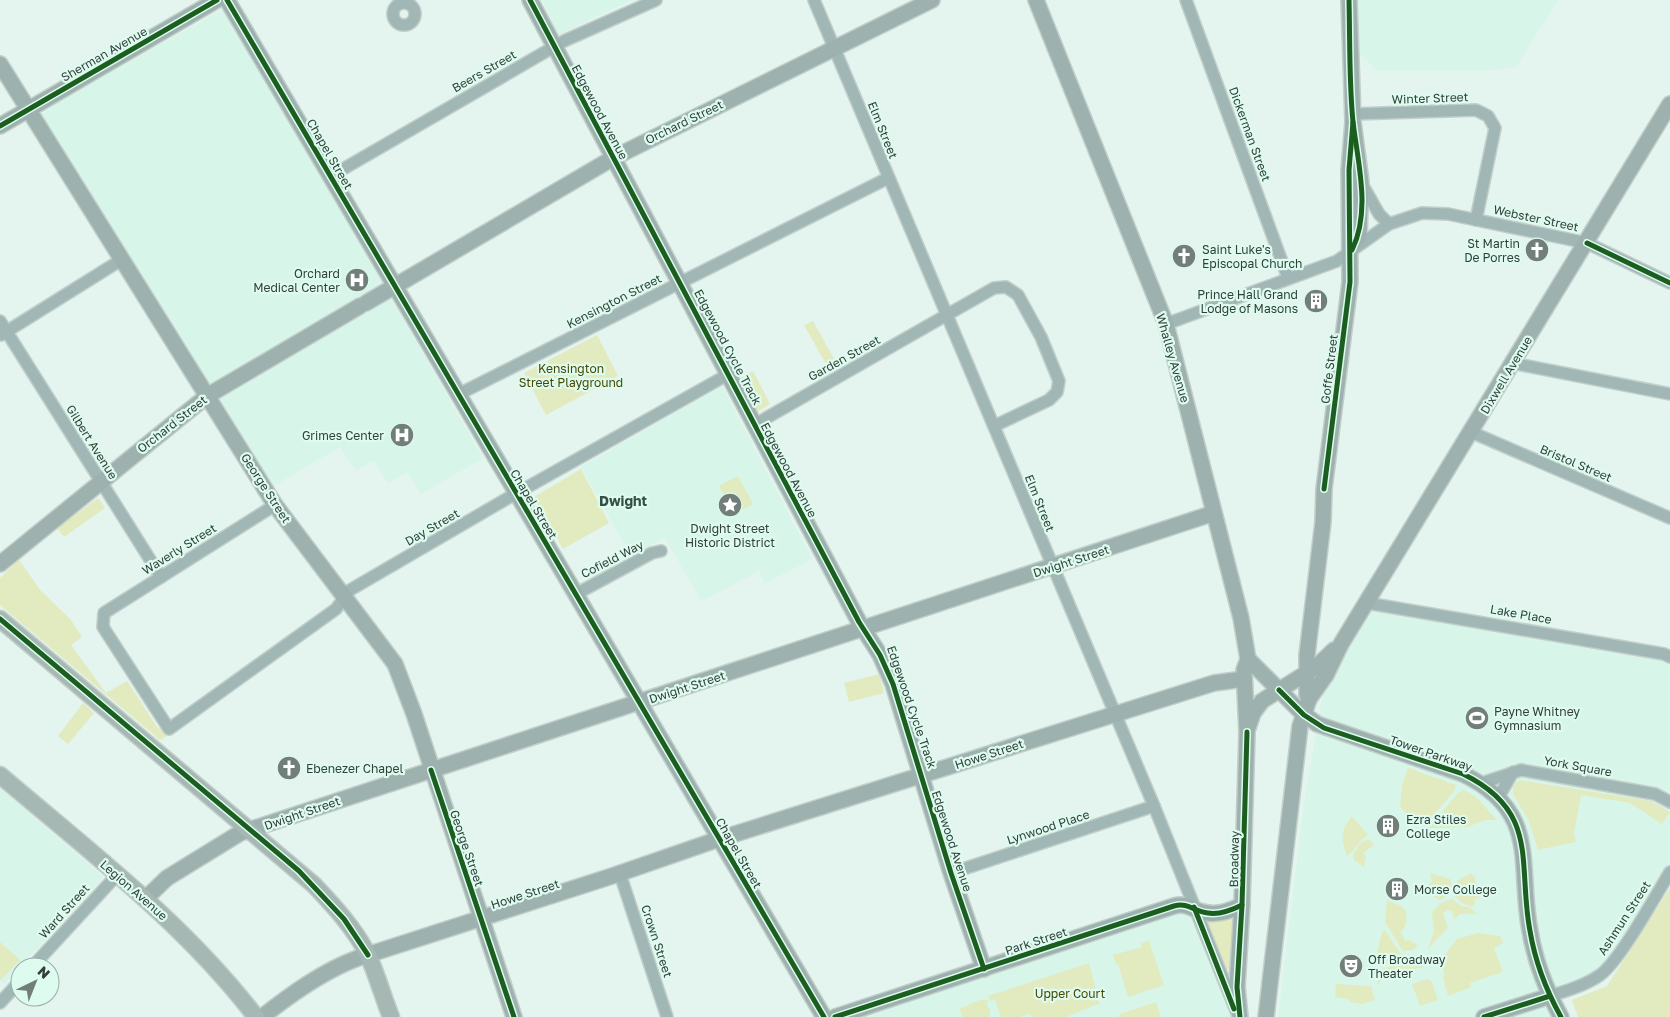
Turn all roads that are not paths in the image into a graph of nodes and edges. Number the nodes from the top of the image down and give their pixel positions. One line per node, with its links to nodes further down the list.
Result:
1 (217, 0): 13 (main road, Sherman Avenue)
2 (228, 0): 18 (main road, Chapel Street)
3 (530, 0): 10 (main road, Edgewood Avenue)
4 (656, 0): 10 (street, Beers Street)
5 (814, 0): 11 (street, Elm Street)
6 (932, 0): 11 (main road, Orchard Street)
7 (1036, 0): 32 (main road, Whalley Avenue)
8 (1186, 0): 26 (street, Dickerman Street)
9 (1349, 0): 15 (main road, Goffe Street)
10 (555, 46): 17 (main road, Edgewood Avenue); 18 (street, Beers Street)
11 (835, 49): 17 (main road, Orchard Street); 19 (street, Elm Street)
12 (0, 64): 13 (main road, George Street)
13 (29, 109): 16 (main road, Sherman Avenue); 25 (main road, George Street)
14 (1668, 113): 23 (main road, Dixwell Avenue)
15 (1353, 118): 20 (main road, Goffe Street); 21 (street, Winter Street); 24 (main road, Goffe Street)
16 (0, 126)
17 (613, 158): 27 (main road, Edgewood Avenue); 29 (main road, Orchard Street)
18 (331, 176): 29 (main road, Chapel Street)
19 (888, 178): 27 (street, Kensington Street); 30 (street, Elm Street)
20 (1361, 182): 22 (street); 24 (main road, Goffe Street)
21 (1476, 220): 22 (street, Webster Street); 23 (street, Webster Street)
22 (1389, 224): 24 (street, Webster Street)
23 (1587, 243): 28 (street, Webster Street); 34 (main road, Dixwell Avenue)
24 (1351, 252): 26 (street, Webster Street); 59 (main road, Goffe Street)
25 (121, 260): 33 (street); 38 (main road, George Street)
26 (1288, 278): 32 (street, Webster Street)
27 (679, 284): 35 (main road, Edgewood Avenue); 36 (street, Kensington Street)
28 (1670, 284)
29 (394, 286): 36 (main road, Chapel Street); 38 (main road, Orchard Street)
30 (947, 316): 39 (street, Garden Street); 40 (street, Elm Street); 40 (street, Garden Street)
31 (0, 321): 33 (street, Gilbert Avenue)
32 (1166, 324): 45 (main road, Whalley Avenue)
33 (3, 334): 42 (street, Gilbert Avenue)
34 (1512, 363): 37 (street); 41 (main road, Dixwell Avenue)
35 (727, 375): 39 (main road, Edgewood Avenue); 43 (street, Day Street)
36 (459, 394): 43 (main road, Chapel Street)
37 (1670, 394)
38 (207, 396): 42 (main road, Orchard Street); 44 (main road, George Street)
39 (754, 425): 55 (main road, Edgewood Avenue)
40 (994, 426): 49 (street, Elm Street)
41 (1471, 432): 46 (street, Bristol Street); 53 (main road, Dixwell Avenue)
42 (101, 481): 48 (main road, Orchard Street); 50 (street, Gilbert Avenue)
43 (516, 494): 51 (main road, Chapel Street); 52 (street, Day Street)
44 (276, 505): 50 (street, Waverly Street); 52 (main road, George Street)
45 (1214, 513): 49 (main road, Dwight Street); 58 (main road, Whalley Avenue)
46 (1670, 518)
47 (661, 551): 51 (street, Cofield Way)
48 (0, 564)
49 (1051, 568): 55 (main road, Dwight Street); 64 (street, Elm Street)
50 (161, 577): 65 (street, Waverly Street)
51 (576, 594): 62 (main road, Chapel Street)
52 (344, 598): 65 (street, Day Street); 67 (main road, George Street)
53 (1367, 602): 56 (main road, Dixwell Avenue); 57 (street, Lake Place)
54 (0, 619): 75 (highway)
55 (863, 629): 62 (main road, Dwight Street); 70 (main road, Edgewood Avenue)
56 (1341, 644): 59 (main road, Dixwell Avenue); 63 (main road, Dixwell Avenue)
57 (1670, 657)
58 (1248, 659): 60 (main road, Whalley Avenue); 61 (main road, Tower Parkway)
59 (1308, 670): 61 (main road, Dixwell Avenue); 63 (main road, Goffe Street)
60 (1244, 679): 64 (main road, Howe Street); 66 (main road, Whalley Avenue)
61 (1279, 690): 63 (main road, Tower Parkway); 66 (main road, Dixwell Avenue)
62 (639, 703): 67 (main road, Dwight Street); 76 (main road, Chapel Street)
63 (1307, 705): 71 (main road, Tower Parkway); 92 (main road)
64 (1115, 714): 70 (main road, Howe Street); 74 (street, Elm Street)
65 (169, 730)
66 (1247, 732): 82 (main road, Broadway)
67 (431, 770): 75 (main road, Dwight Street); 84 (main road, George Street)
68 (1514, 770): 71 (street); 72 (street); 73 (street, York Square)
69 (0, 775): 80 (highway, Legion Avenue)
70 (921, 776): 76 (main road, Howe Street); 78 (main road, Edgewood Avenue)
71 (1482, 783): 72 (main road, Tower Parkway)
72 (1498, 798): 89 (main road, Tower Parkway)
73 (1670, 802)
74 (1154, 806): 78 (street, Lynwood Place); 83 (street, Elm Street)
75 (250, 830): 81 (main road, Dwight Street); 85 (highway)
76 (719, 839): 79 (main road, Howe Street); 98 (main road, Chapel Street)
77 (1670, 872): 89 (street, Ashmun Street)
78 (951, 873): 87 (main road, Edgewood Avenue)
79 (620, 874): 84 (main road, Howe Street); 97 (street, Crown Street)
80 (116, 875): 81 (highway, Legion Avenue); 86 (street, Ward Street)
81 (145, 898): 93 (highway, Legion Avenue)
82 (1242, 905): 83 (main road, Park Street); 91 (main road, Broadway)
83 (1194, 907): 87 (main road, Park Street); 91 (street, Elm Street)
84 (480, 919): 85 (main road, Howe Street); 96 (main road, George Street)
85 (368, 955): 94 (main road, Howe Street); 95 (highway)
86 (41, 957)
87 (984, 969): 99 (main road, Park Street)
88 (10, 992): 90 (street)
89 (1550, 996): 100 (main road); 101 (main road, Tower Parkway)
90 (0, 1003)
91 (1239, 1014): 92 (main road)
92 (1261, 1016)
93 (256, 1017)
94 (262, 1017)
95 (391, 1017)
96 (514, 1017)
97 (667, 1017)
98 (824, 1017)
99 (835, 1017)
100 (1484, 1017)
101 (1561, 1017)

